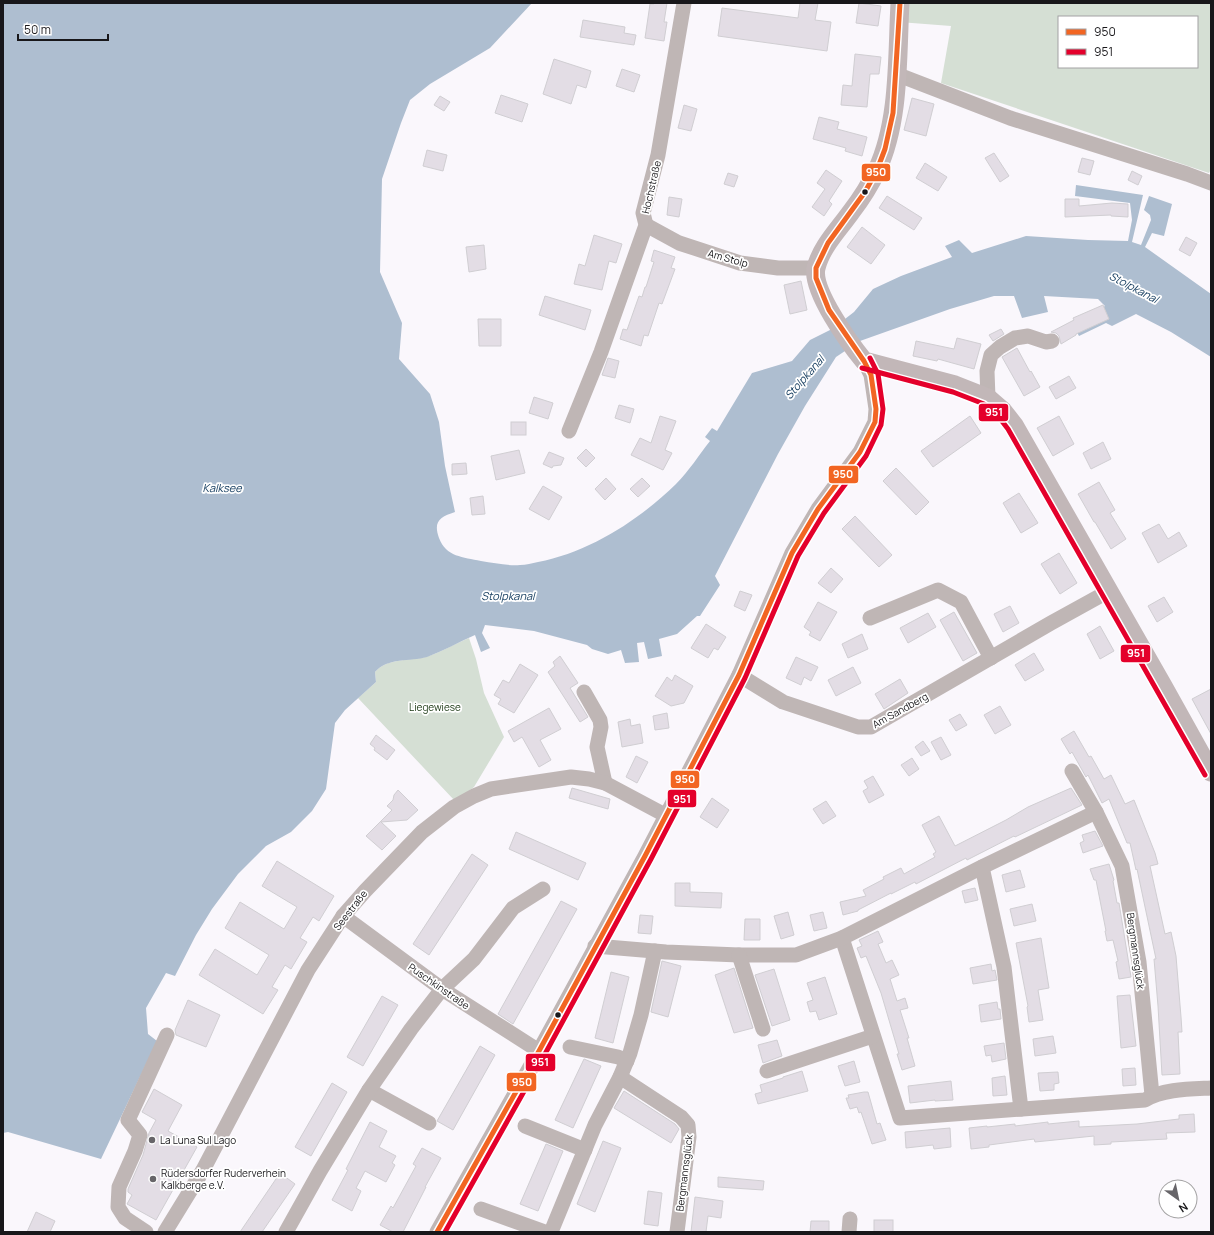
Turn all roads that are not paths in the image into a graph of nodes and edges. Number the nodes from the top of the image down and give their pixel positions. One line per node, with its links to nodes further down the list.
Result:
1 (684, 3): 5 (street, Hochstraße)
2 (900, 3): 3 (main road)
3 (896, 74): 4 (street); 6 (main road)
4 (1211, 183)
5 (646, 225): 6 (street, Am Stolp); 10 (street, Hochstraße)
6 (816, 268): 8 (main road)
7 (1052, 341): 9 (street)
8 (861, 358): 9 (main road); 14 (street)
9 (988, 398): 11 (main road)
10 (569, 431)
11 (1109, 591): 13 (street, Am Sandberg); 16 (main road)
12 (870, 618): 13 (street)
13 (991, 658): 14 (street, Am Sandberg)
14 (738, 675): 20 (street)
15 (584, 692): 18 (street)
16 (1210, 770)
17 (1072, 771): 19 (street, Bergmannsglück)
18 (605, 783): 20 (street, Seestraße); 23 (street, Seestraße)
19 (1096, 812): 21 (street); 39 (street, Bergmannsglück)
20 (665, 815): 25 (street)
21 (982, 867): 24 (street); 40 (street)
22 (543, 889): 28 (street)
23 (342, 916): 28 (street, Puschkinstraße); 46 (street, Seestraße)
24 (842, 938): 27 (street); 31 (street)
25 (595, 946): 26 (street); 33 (street)
26 (655, 951): 27 (street); 34 (street)
27 (739, 955): 29 (street)
28 (442, 989): 33 (street, Puschkinstraße); 38 (street)
29 (763, 1028)
30 (167, 1035): 45 (street)
31 (873, 1036): 35 (street); 40 (street)
32 (570, 1047): 34 (street)
33 (539, 1051): 48 (street)
34 (627, 1061): 36 (street)
35 (767, 1071)
36 (620, 1077): 43 (street); 51 (street, Bergmannsglück)
37 (1211, 1088): 39 (street)
38 (368, 1090): 41 (street); 47 (street)
39 (1152, 1096): 40 (street)
40 (1022, 1109)
41 (430, 1123)
42 (526, 1126): 43 (street)
43 (585, 1150): 50 (street)
44 (481, 1209): 49 (street)
45 (146, 1232)
46 (165, 1232)
47 (286, 1232)
48 (437, 1232)
49 (545, 1232)
50 (551, 1232)
51 (677, 1232)

